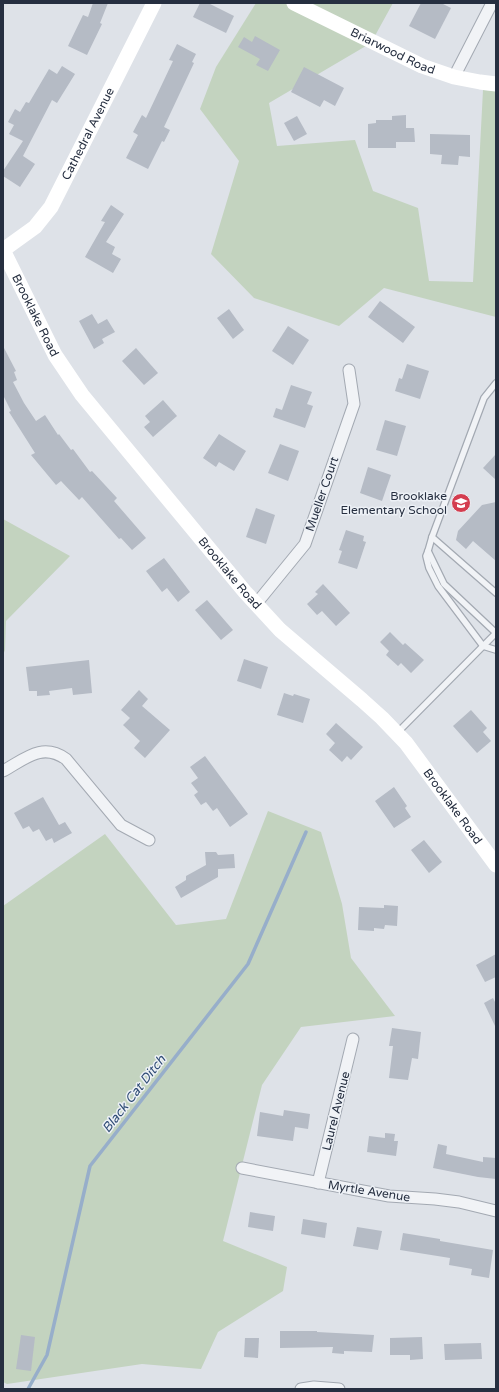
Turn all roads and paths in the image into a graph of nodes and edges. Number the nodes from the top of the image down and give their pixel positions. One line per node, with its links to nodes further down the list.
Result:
1 (154, 3): 6 (street, Cathedral Avenue)
2 (294, 3): 4 (street, Briarwood Road)
3 (492, 3): 4 (street)
4 (454, 77): 5 (street, Briarwood Road)
5 (496, 84)
6 (3, 250): 12 (street, Brooklake Road)
7 (349, 370): 12 (street, Mueller Court)
8 (496, 383): 9 (lane)
9 (432, 536): 10 (lane); 11 (lane)
10 (428, 550): 13 (lane); 14 (lane)
11 (496, 593)
12 (256, 604): 16 (street, Brooklake Road)
13 (496, 633): 14 (lane)
14 (483, 646): 15 (lane); 16 (lane)
15 (496, 650)
16 (396, 734): 19 (street, Brooklake Road)
17 (3, 771): 18 (street)
18 (149, 840)
19 (496, 865)
20 (353, 1039): 22 (street, Laurel Avenue)
21 (242, 1168): 22 (street, Myrtle Avenue)
22 (318, 1183): 23 (street, Myrtle Avenue)
23 (496, 1211)
24 (301, 1389): 25 (street)
25 (339, 1389)

